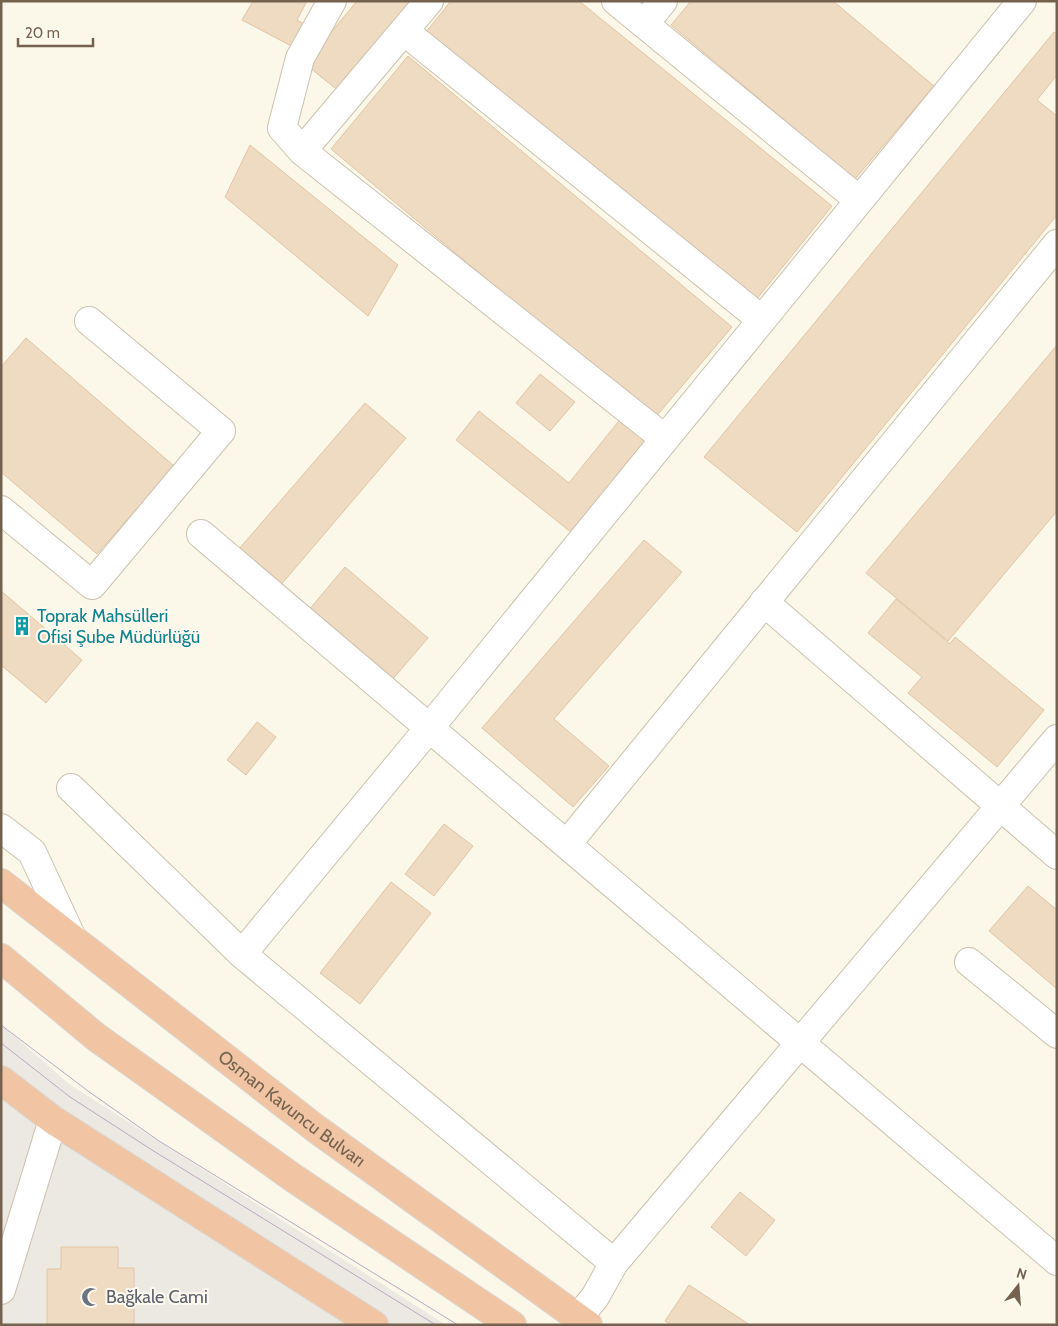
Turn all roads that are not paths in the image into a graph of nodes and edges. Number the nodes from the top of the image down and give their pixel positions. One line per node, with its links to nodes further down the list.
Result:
1 (332, 1): 8 (street)
2 (429, 1): 7 (street)
3 (616, 1): 6 (street)
4 (662, 1): 6 (street)
5 (1022, 1): 9 (street)
6 (644, 24): 9 (street)
7 (404, 31): 8 (street); 11 (street)
8 (302, 151): 13 (street)
9 (859, 200): 11 (street)
10 (1057, 244): 16 (street)
11 (762, 320): 13 (street)
12 (89, 321): 14 (street)
13 (665, 439): 17 (street)
14 (1, 510)
15 (201, 534): 17 (street)
16 (764, 602): 20 (street); 22 (street)
17 (430, 727): 22 (street); 26 (street)
18 (1057, 739): 20 (street)
19 (71, 788): 26 (street)
20 (1000, 806): 23 (street); 30 (street)
21 (1, 828): 25 (street)
22 (567, 844): 30 (street)
23 (1057, 855)
24 (1, 883): 25 (highway, Osman Kavuncu Bulvarı)
25 (72, 938): 36 (highway, Osman Kavuncu Bulvarı)
26 (242, 954): 34 (street)
27 (1, 958): 38 (highway)
28 (970, 962): 29 (street)
29 (1057, 1034)
30 (801, 1042): 33 (street); 34 (street)
31 (1, 1080): 32 (highway)
32 (53, 1120): 35 (street); 37 (highway)
33 (1057, 1261)
34 (614, 1263): 36 (street)
35 (1, 1290)
36 (583, 1321)
37 (374, 1325)
38 (512, 1325)

